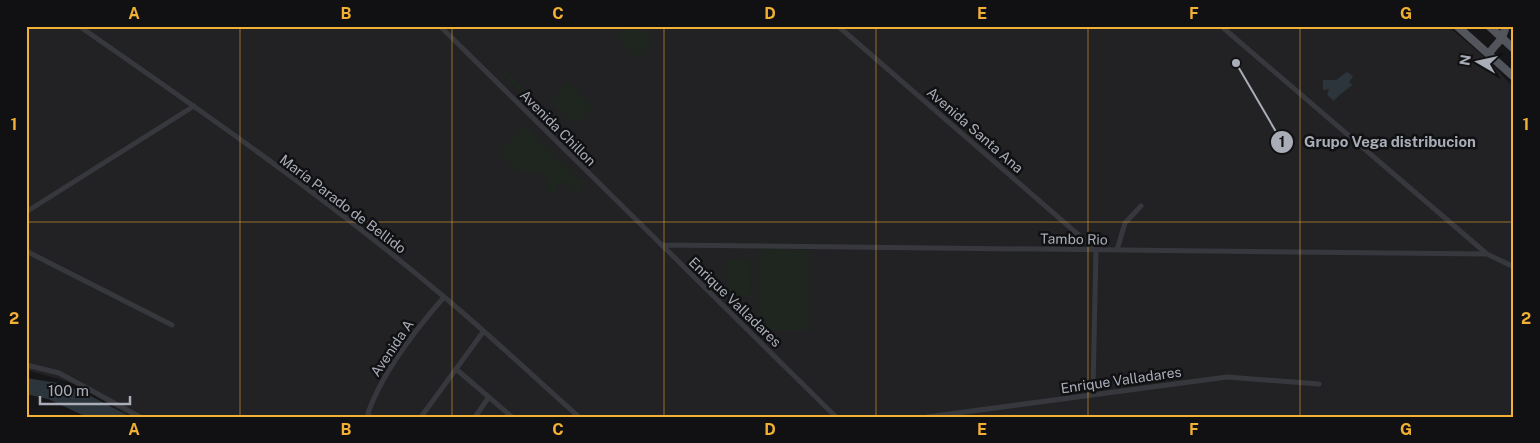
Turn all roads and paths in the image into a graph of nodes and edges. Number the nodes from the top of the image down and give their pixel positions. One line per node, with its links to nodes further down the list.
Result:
1 (79, 26): 12 (street, María Parado de Bellido)
2 (440, 26): 15 (street, Avenida Chillon)
3 (838, 26): 16 (street, Avenida Santa Ana)
4 (1221, 26): 19 (street)
5 (1456, 26): 10 (main road)
6 (1489, 26): 8 (main road)
7 (1506, 26): 8 (main road)
8 (1502, 38): 9 (main road); 10 (main road)
9 (1514, 49)
10 (1489, 53): 11 (main road)
11 (1514, 77)
12 (194, 106): 14 (street); 21 (street, María Parado de Bellido)
13 (1141, 206): 17 (street)
14 (26, 212)
15 (661, 245): 16 (street, Tambo Rio); 35 (street, Enrique Valladares)
16 (1096, 250): 17 (street, Tambo Rio); 27 (street)
17 (1117, 250): 19 (street, Tambo Rio)
18 (26, 251): 22 (street)
19 (1487, 254): 20 (street)
20 (1514, 267)
21 (444, 297): 23 (street, María Parado de Bellido); 30 (street, Avenida A)
22 (172, 325)
23 (483, 332): 25 (street); 34 (street, María Parado de Bellido)
24 (26, 365): 29 (street)
25 (456, 369): 28 (street); 31 (street)
26 (1319, 384): 36 (street, Enrique Valladares)
27 (1093, 389)
28 (489, 397): 32 (street); 33 (street)
29 (140, 417)
30 (370, 417)
31 (421, 417)
32 (475, 417)
33 (512, 417)
34 (579, 417)
35 (836, 417)
36 (927, 417)

